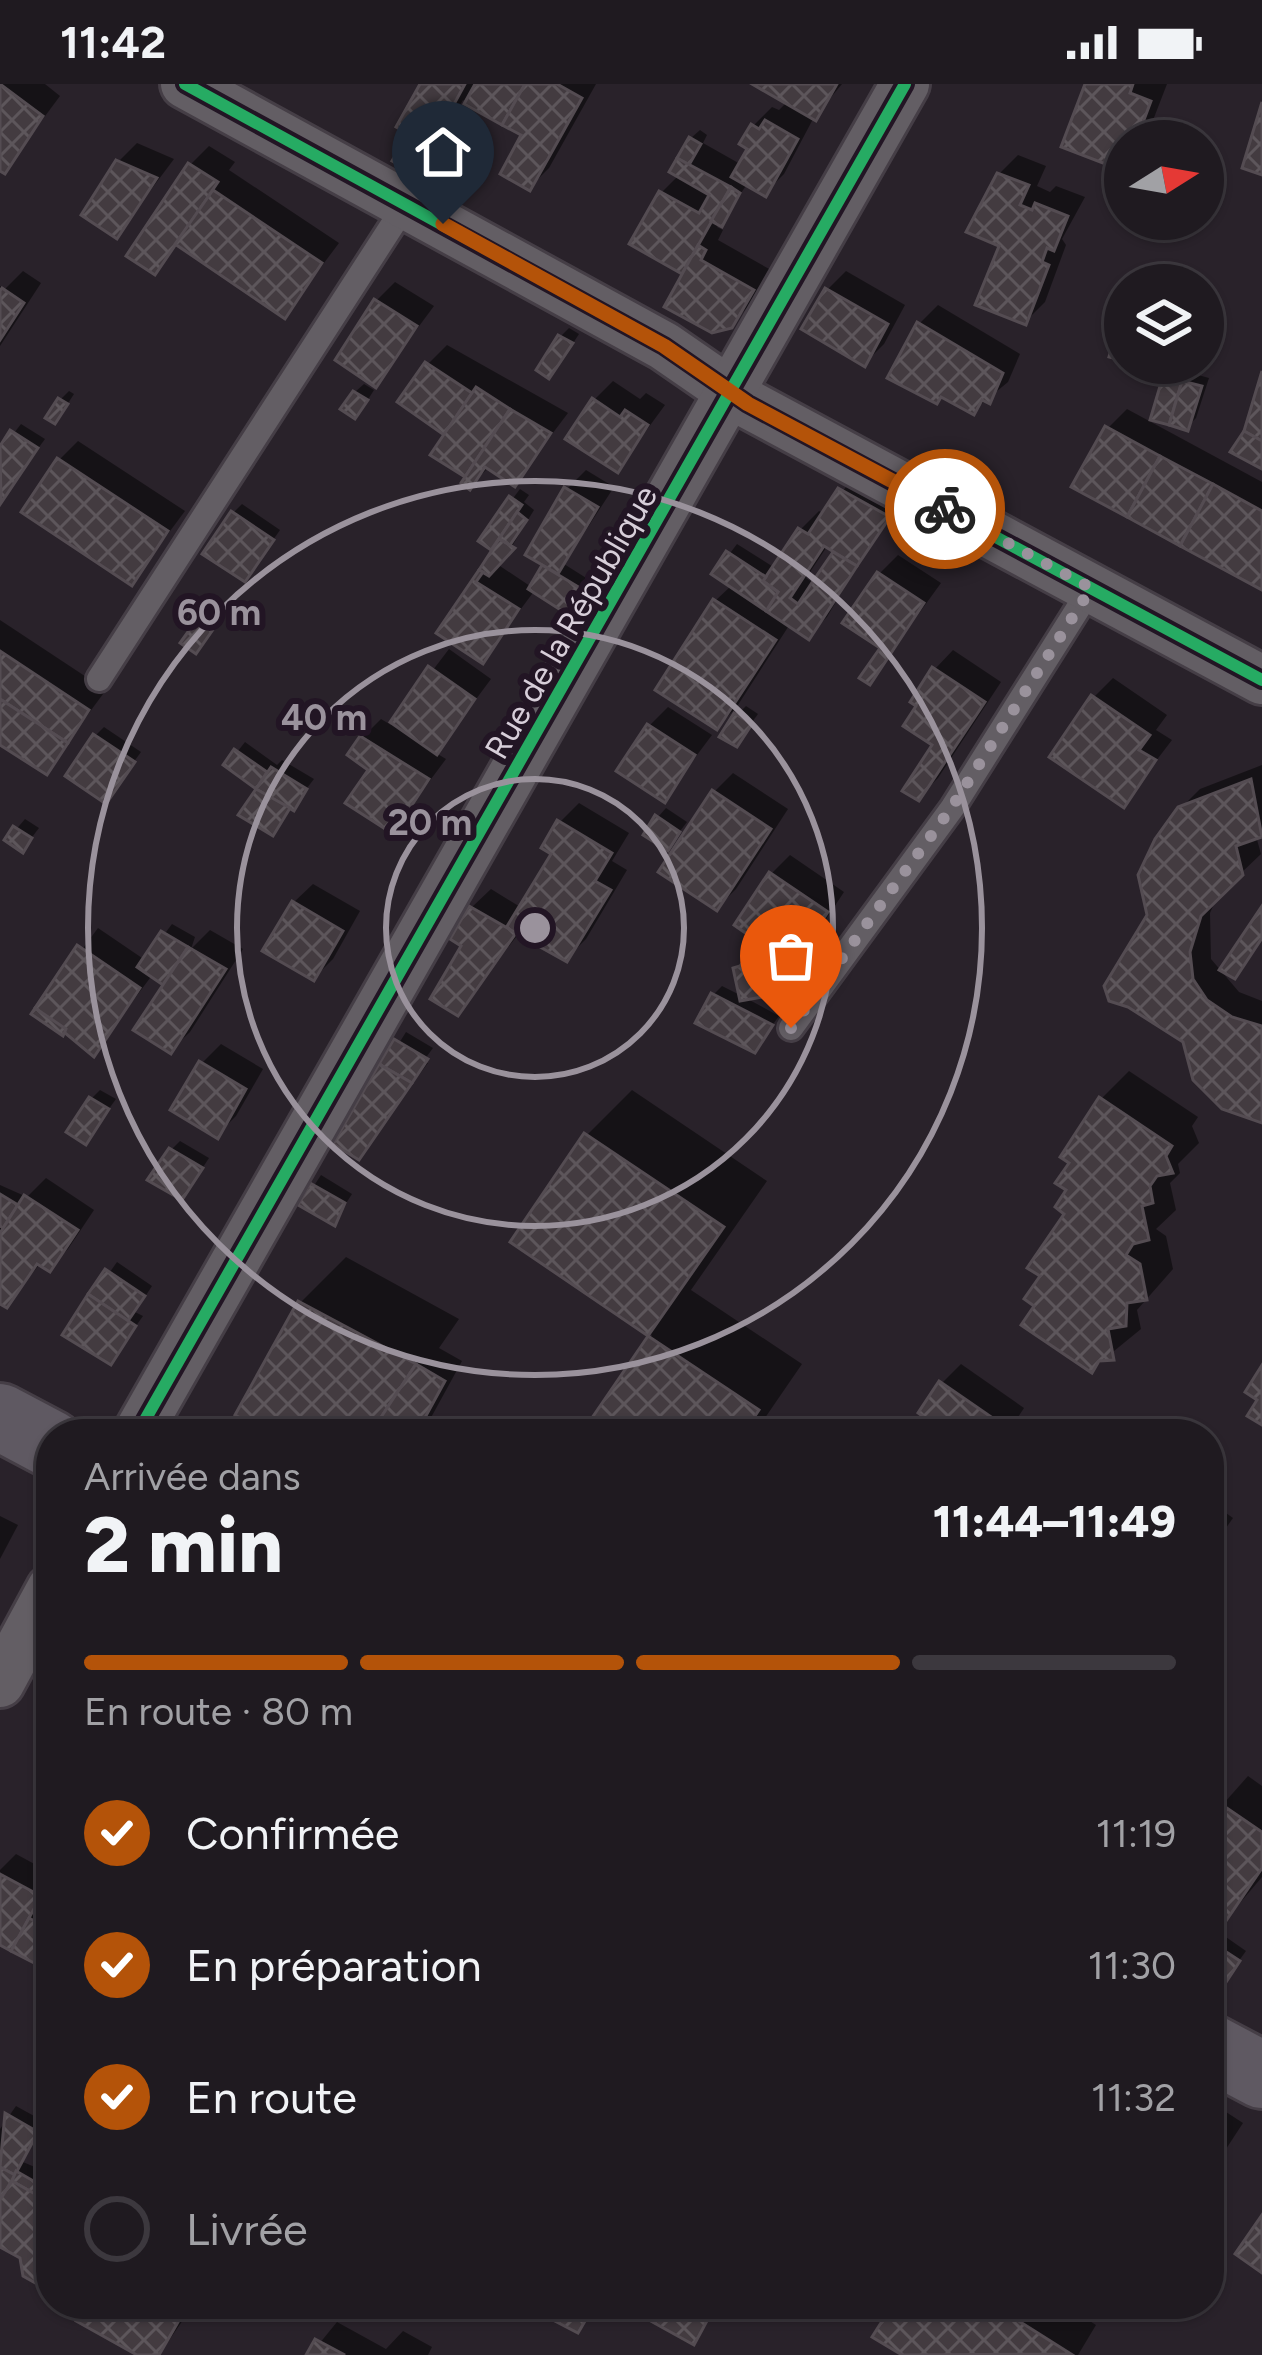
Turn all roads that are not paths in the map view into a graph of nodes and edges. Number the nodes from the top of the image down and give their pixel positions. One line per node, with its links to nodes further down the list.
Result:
1 (185, 84): 3 (street)
2 (905, 84): 4 (street, Rue de la République)
3 (406, 204): 4 (street); 6 (lane)
4 (731, 393): 5 (street); 10 (street, Rue de la République)
5 (1091, 588): 7 (street); 8 (lane)
6 (99, 679)
7 (1262, 680)
8 (791, 1028)
9 (0, 1418): 11 (main road)
10 (145, 1419)
11 (36, 1436)
12 (36, 1617): 13 (street)
13 (0, 1683)
14 (1224, 2056): 15 (main road)
15 (1262, 2075)

